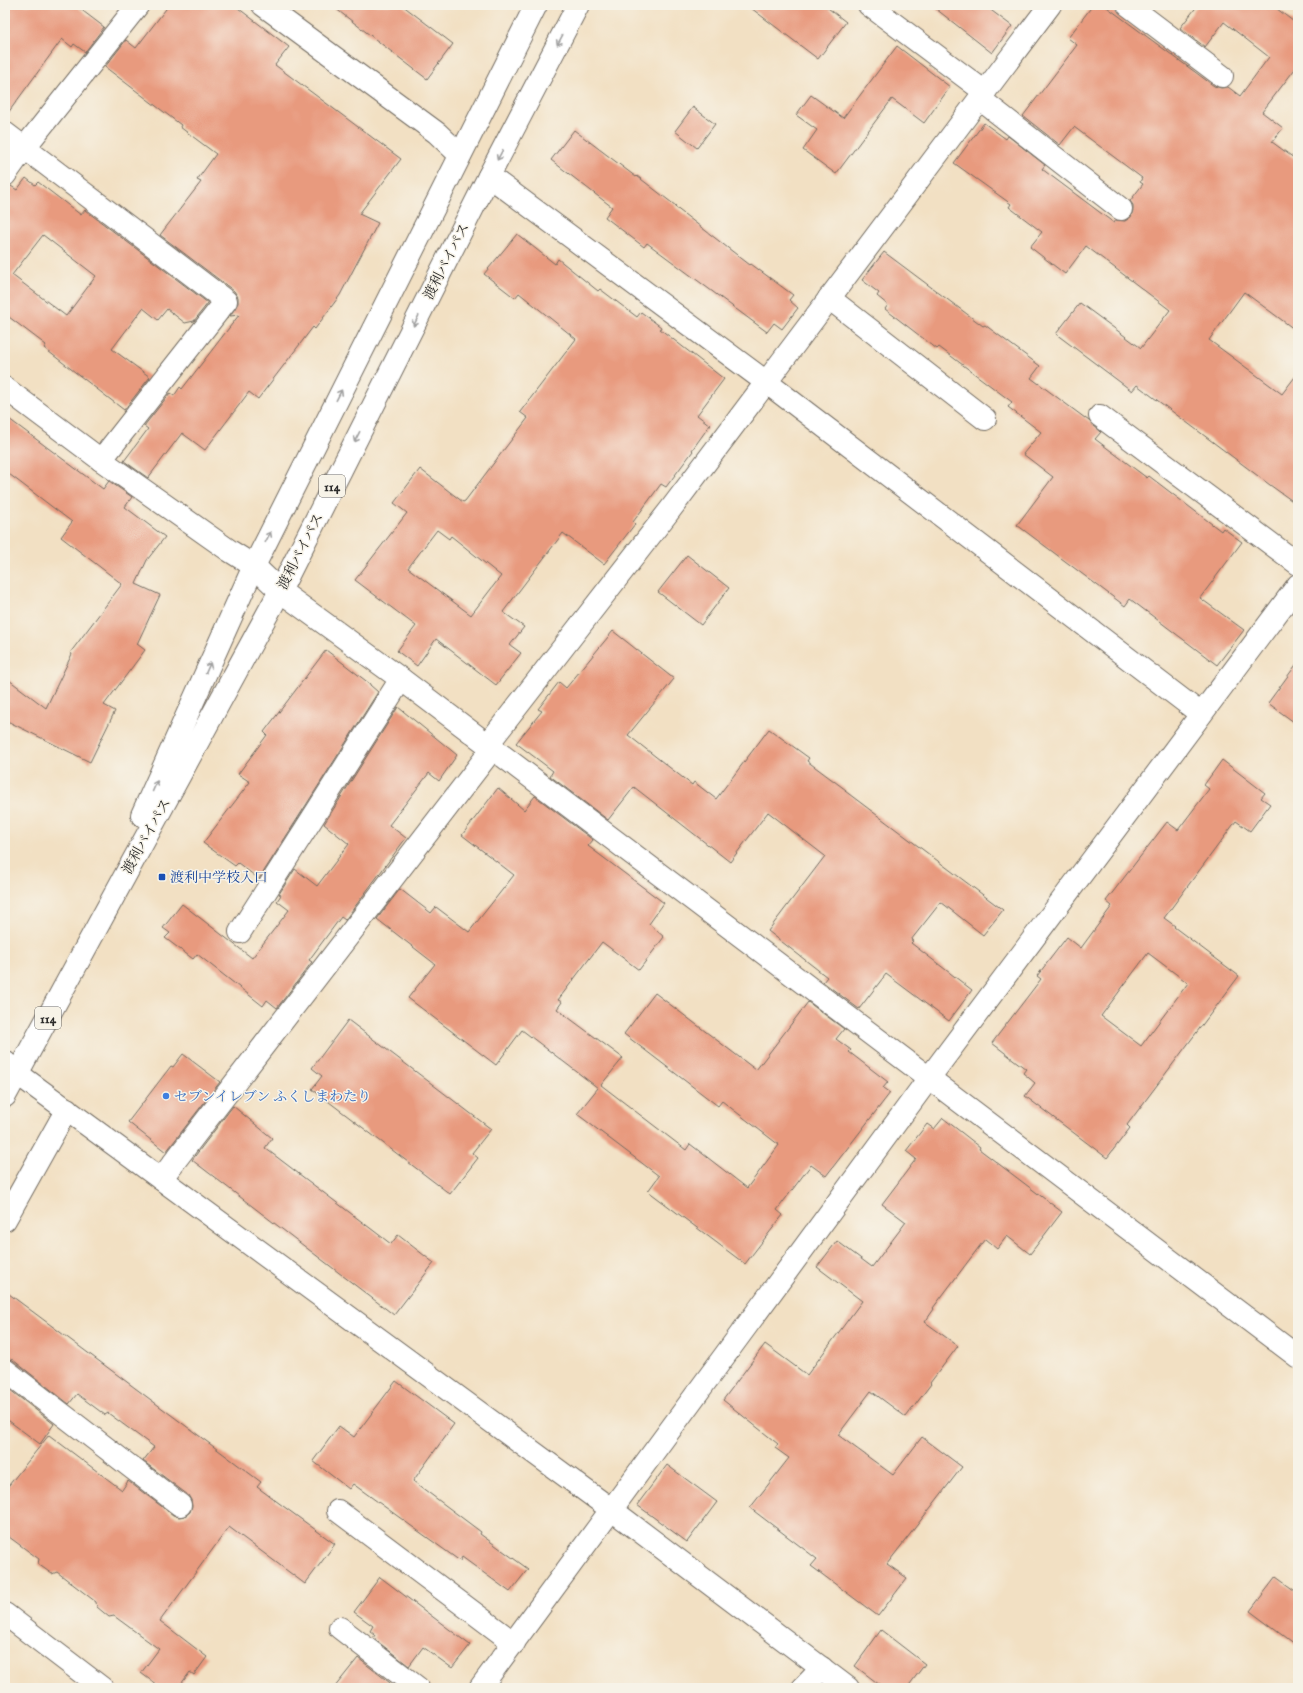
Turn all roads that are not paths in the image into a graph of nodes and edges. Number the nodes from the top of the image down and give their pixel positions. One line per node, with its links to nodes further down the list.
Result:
1 (138, 5): 11 (main road)
2 (263, 5): 12 (main road)
3 (536, 5): 12 (main road, 渡利バイパス / 114)
4 (578, 5): 14 (main road, 渡利バイパス / 114, one-way to 14)
5 (868, 5): 9 (main road)
6 (1050, 5): 9 (main road)
7 (1128, 5): 8 (main road)
8 (1222, 76)
9 (983, 95): 15 (main road); 16 (main road)
10 (5, 133): 11 (main road)
11 (25, 147): 13 (main road); 21 (main road)
12 (460, 155): 23 (main road, 渡利バイパス / 114, one-way to 12)
13 (5, 174)
14 (489, 176): 17 (main road); 25 (main road, 渡利バイパス / 114, one-way to 25)
15 (1120, 209)
16 (829, 298): 17 (main road); 20 (main road)
17 (766, 382): 27 (main road); 28 (main road)
18 (5, 388): 21 (main road)
19 (1100, 416): 22 (main road)
20 (985, 419)
21 (101, 460): 23 (main road)
22 (1298, 564)
23 (254, 566): 25 (main road); 30 (main road, 渡利バイパス / 114, one-way to 23)
24 (1298, 585): 27 (main road)
25 (280, 591): 26 (main road); 30 (main road, 渡利バイパス / 114)
26 (401, 678): 28 (main road); 29 (main road)
27 (1202, 714): 32 (main road)
28 (490, 746): 32 (main road); 35 (main road)
29 (240, 932)
30 (77, 962): 31 (main road, 渡利バイパス / 114)
31 (11, 1068): 33 (main road, 渡利バイパス / 114); 34 (main road)
32 (929, 1078): 37 (main road); 40 (main road)
33 (5, 1096)
34 (67, 1109): 35 (main road); 36 (main road)
35 (161, 1179): 40 (main road)
36 (5, 1220)
37 (1298, 1356)
38 (5, 1370): 39 (main road)
39 (180, 1505)
40 (612, 1510): 44 (main road); 45 (main road)
41 (338, 1511): 44 (main road)
42 (5, 1614): 46 (main road)
43 (340, 1628): 47 (main road)
44 (514, 1643): 48 (main road)
45 (822, 1668): 49 (main road); 50 (main road)
46 (102, 1688)
47 (418, 1688)
48 (480, 1688)
49 (803, 1688)
50 (848, 1688)

